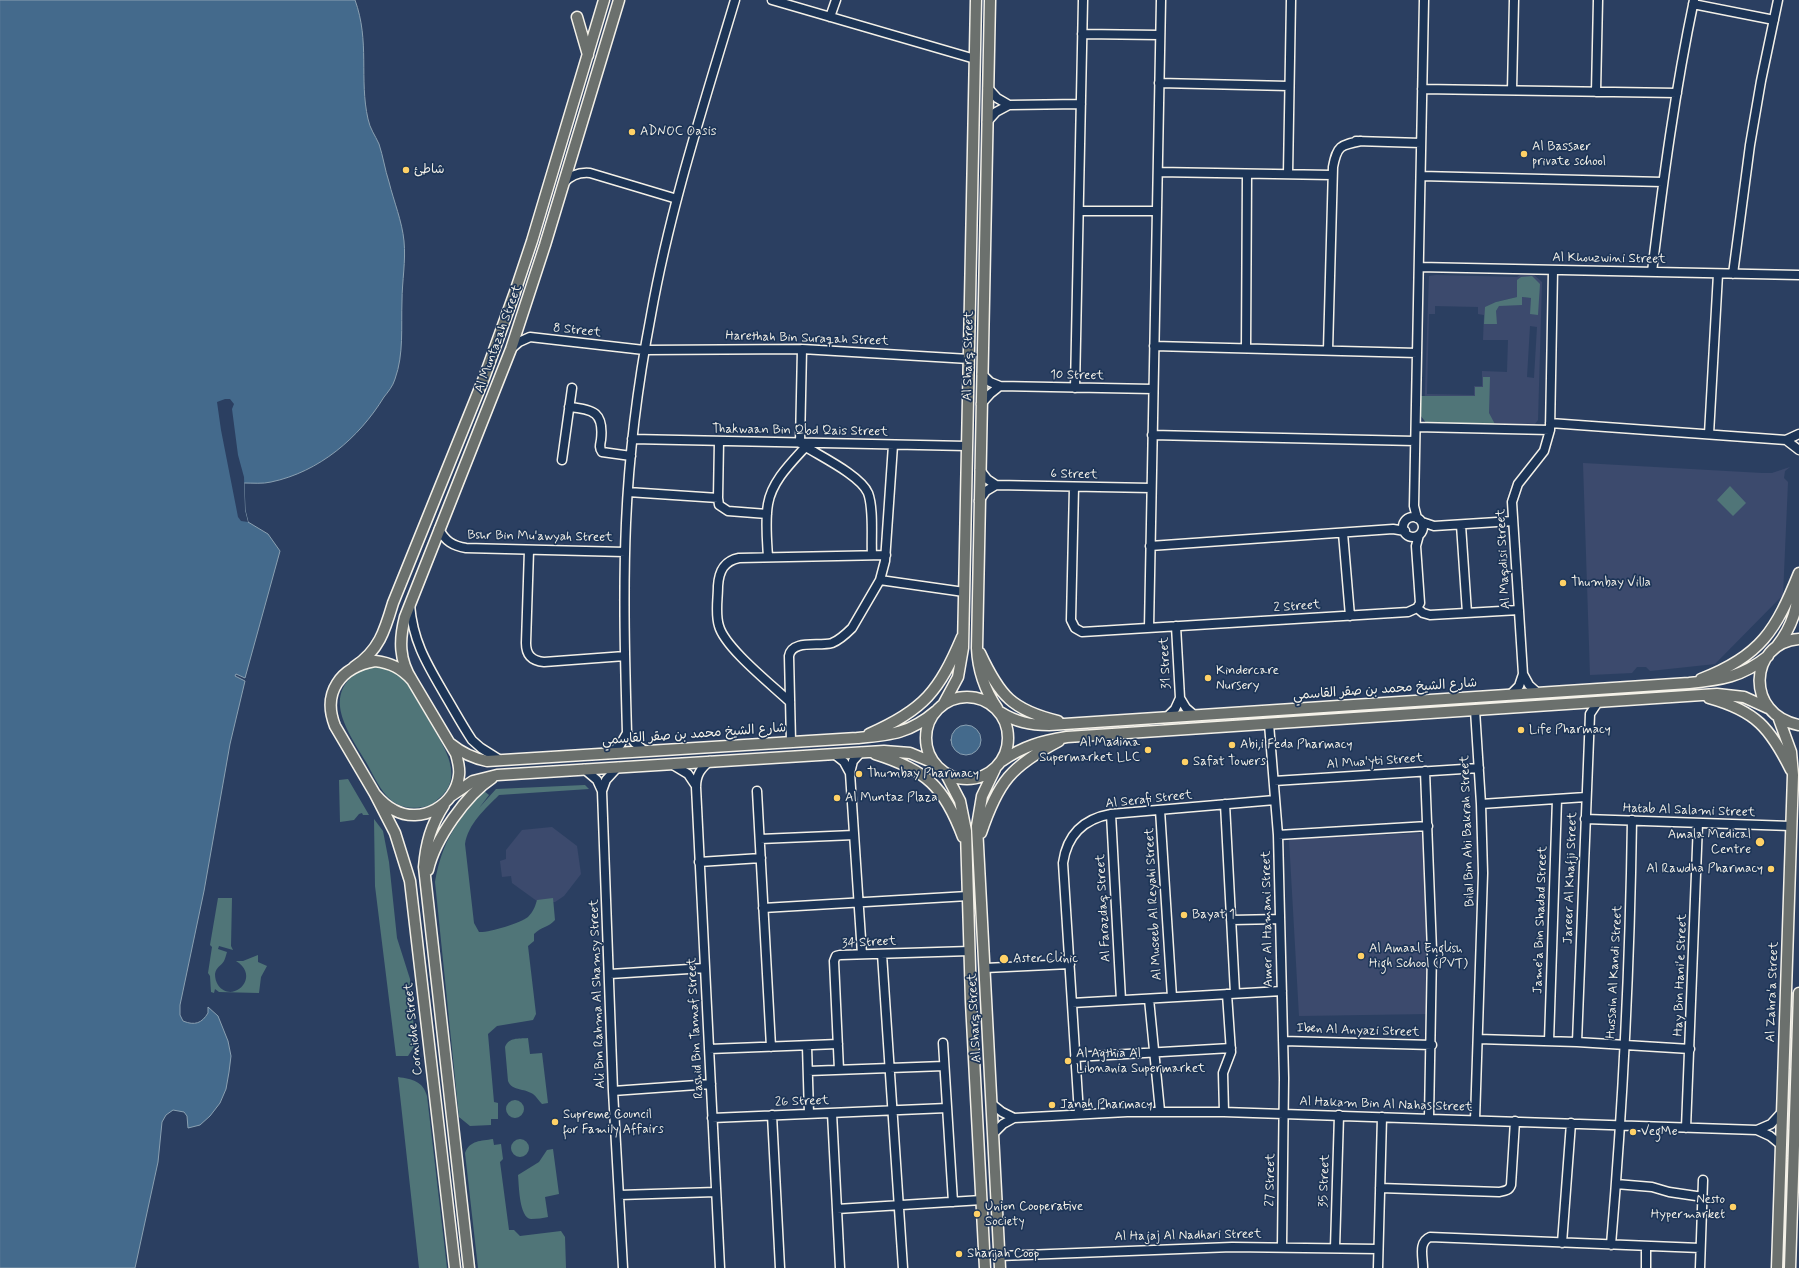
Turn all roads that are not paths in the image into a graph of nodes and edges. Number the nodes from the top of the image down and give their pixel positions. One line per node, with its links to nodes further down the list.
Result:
1 (604, 0): 23 (main road, Al Muntazah Street)
2 (619, 0): 42 (main road, Al Muntazah Street)
3 (735, 0): 43 (street)
4 (772, 0): 17 (street)
5 (836, 0): 17 (street)
6 (976, 0): 18 (main road, Al Sharq Street)
7 (990, 0): 20 (main road, Al Sharq Street)
8 (1083, 0): 21 (street)
9 (1161, 0): 22 (street)
10 (1291, 0): 26 (street)
11 (1424, 0): 28 (street)
12 (1514, 0): 29 (street)
13 (1598, 0): 30 (street)
14 (1778, 0): 19 (street)
15 (1693, 2): 19 (street); 31 (street)
16 (577, 17): 23 (main road)
17 (830, 17): 24 (street)
18 (976, 17): 20 (main road); 24 (main road, Al Sharq Street)
19 (1774, 20): 50 (street)
20 (989, 33): 27 (main road, Al Sharq Street)
21 (1082, 34): 22 (street); 32 (street)
22 (1160, 35): 25 (street)
23 (588, 55): 52 (main road, Al Muntazah Street)
24 (975, 60): 60 (main road, Al Sharq Street)
25 (1159, 83): 26 (street); 37 (street)
26 (1289, 86): 39 (street)
27 (988, 88): 33 (street); 34 (main road, Al Sharq Street)
28 (1422, 89): 29 (street); 35 (street)
29 (1512, 90): 30 (street)
30 (1596, 92): 31 (street)
31 (1677, 94): 41 (street)
32 (1081, 104): 33 (street); 44 (street)
33 (1009, 105): 34 (street)
34 (987, 122): 61 (main road, Al Sharq Street)
35 (1421, 143): 36 (street); 40 (street)
36 (1333, 171): 39 (street); 58 (street)
37 (1158, 172): 38 (street); 45 (street)
38 (1247, 174): 39 (street); 54 (street)
39 (1288, 174)
40 (1421, 176): 41 (street); 46 (street)
41 (1663, 182): 48 (street)
42 (564, 183): 43 (street); 55 (main road, Al Muntazah Street)
43 (677, 199): 57 (street)
44 (1079, 211): 45 (street); 64 (street)
45 (1157, 211): 53 (street)
46 (1419, 267): 47 (street, Al Khouzwini Street); 59 (street)
47 (1553, 270): 48 (street, Al Khouzwini Street); 69 (street, Al Maqdisi Street)
48 (1652, 272): 49 (street, Al Khouzwini Street)
49 (1718, 274): 50 (street, Al Khouzwini Street); 72 (street)
50 (1733, 274): 51 (street, Al Khouzwini Street)
51 (1799, 276)
52 (497, 342): 81 (main road); 123 (main road, Al Muntazah Street)
53 (1154, 346): 54 (street); 66 (street)
54 (1246, 348): 58 (street)
55 (511, 349): 57 (street, 8 Street); 81 (main road, Al Muntazah Street)
56 (802, 349): 57 (street, Harethah Bin Suraqah Street); 60 (street, Harethah Bin Suraqah Street); 78 (street)
57 (644, 350): 74 (street)
58 (1328, 350): 59 (street)
59 (1417, 353): 70 (street)
60 (969, 359): 65 (main road, Al Sharq Street)
61 (982, 374): 62 (street); 67 (main road, Al Sharq Street)
62 (1000, 386): 64 (street, 10 Street); 67 (street)
63 (572, 388): 68 (street)
64 (1075, 388): 66 (street, 10 Street)
65 (968, 389): 67 (main road); 80 (main road, Al Sharq Street)
66 (1153, 389): 71 (street)
67 (981, 405): 85 (main road, Al Sharq Street)
68 (569, 407): 83 (street); 84 (street)
69 (1550, 426): 70 (street); 72 (street); 93 (street, Al Maqdisi Street)
70 (1416, 427): 77 (street)
71 (1152, 434): 77 (street); 88 (street)
72 (1708, 434): 75 (street)
73 (1799, 434): 75 (street)
74 (632, 439): 76 (street, Thakwaan Bin Qbd Qais Street); 83 (street)
75 (1786, 440): 82 (street)
76 (719, 441): 78 (street, Thakwaan Bin Qbd Qais Street); 90 (street)
77 (1415, 441): 95 (street)
78 (805, 444): 79 (street, Thakwaan Bin Qbd Qais Street); 92 (street); 104 (street)
79 (893, 444): 80 (street, Thakwaan Bin Qbd Qais Street); 105 (street)
80 (967, 446): 110 (main road, Al Sharq Street)
81 (470, 449): 97 (main road, Al Muntazah Street)
82 (1799, 450)
83 (630, 456): 89 (street)
84 (562, 460)
85 (980, 470): 86 (street); 91 (main road, Al Sharq Street)
86 (996, 485): 87 (street, 6 Street); 91 (street)
87 (1074, 487): 88 (street, 6 Street); 117 (street, 2 Street)
88 (1151, 488): 100 (street)
89 (628, 492): 90 (street); 103 (street)
90 (718, 498): 92 (street)
91 (979, 501): 120 (main road, Al Sharq Street)
92 (767, 514): 106 (street)
93 (1513, 522): 94 (street); 113 (street, Al Maqdisi Street)
94 (1461, 524): 96 (street); 114 (street)
95 (1411, 525): 96 (street); 98 (street); 99 (street); 99 (street); 101 (street)
96 (1434, 526): 99 (street)
97 (439, 529): 102 (street, Bshr Bin Mu'awyah Street); 111 (main road, Al Muntazah Street)
98 (1343, 533): 100 (street); 115 (street)
99 (1420, 533): 101 (street)
100 (1150, 546): 117 (street)
101 (1416, 546): 112 (street)
102 (529, 550): 103 (street, Bshr Bin Mu'awyah Street); 122 (street)
103 (625, 552): 122 (street)
104 (872, 555): 105 (street); 106 (street)
105 (886, 555): 108 (street)
106 (768, 557): 132 (street)
107 (1799, 573): 126 (main road)
108 (880, 580): 110 (street); 132 (street)
109 (1799, 581): 121 (main road)
110 (964, 592): 118 (main road, Al Sharq Street)
111 (410, 604): 125 (main road, Al Muntazah Street); 157 (street)
112 (1417, 608): 114 (street); 115 (street, 2 Street)
113 (1519, 610): 114 (street); 124 (street, Al Maqdisi Street)
114 (1467, 613)
115 (1350, 616): 116 (street, 2 Street)
116 (1176, 626): 117 (street, 2 Street); 130 (street, 31 Street)
117 (1149, 628)
118 (963, 633): 135 (main road, Al Sharq Street); 150 (main road)
119 (1799, 639): 121 (main road)
120 (977, 648): 137 (main road, Al Sharq Street); 145 (main road)
121 (1772, 652): 126 (main road, شارع الشيخ محمد بن صقر القاسمي); 136 (main road)
122 (625, 656): 148 (street)
123 (354, 667): 125 (main road); 175 (main road)
124 (1523, 674): 127 (street); 128 (street)
125 (412, 680): 152 (main road)
126 (1689, 683): 127 (main road, شارع الشيخ محمد بن صقر القاسمي)
127 (1538, 693): 128 (main road, شارع الشيخ محمد بن صقر القاسمي)
128 (1510, 695): 131 (main road, شارع الشيخ محمد بن صقر القاسمي)
129 (1702, 696): 133 (main road, شارع الشيخ محمد بن صقر القاسمي); 136 (main road, شارع الشيخ محمد بن صقر القاسمي); 170 (main road)
130 (1180, 698): 141 (street, 31 Street); 142 (street, 31 Street)
131 (1421, 701): 141 (main road, شارع الشيخ محمد بن صقر القاسمي); 143 (main road)
132 (790, 702): 151 (street)
133 (1598, 702): 134 (main road, شارع الشيخ محمد بن صقر القاسمي); 140 (street)
134 (1581, 703): 138 (main road, شارع الشيخ محمد بن صقر القاسمي); 140 (street)
135 (944, 704): 137 (main road); 139 (main road)
136 (1768, 708): 144 (main road)
137 (998, 710): 145 (main road, شارع الشيخ محمد بن صقر القاسمي); 158 (main road)
138 (1475, 710): 143 (main road, شارع الشيخ محمد بن صقر القاسمي); 163 (street, Bilal Bin Abi Bakrah Street)
139 (936, 711): 150 (main road, شارع الشيخ محمد بن صقر القاسمي); 160 (main road)
140 (1590, 714): 177 (street, Jareer Al Khafji Street)
141 (1194, 715): 142 (main road, شارع الشيخ محمد بن صقر القاسمي)
142 (1167, 717): 145 (main road, شارع الشيخ محمد بن صقر القاسمي)
143 (1376, 717): 146 (main road, شارع الشيخ محمد بن صقر القاسمي)
144 (1779, 719): 147 (main road); 170 (main road, Al Zahra'a Street)
145 (1068, 724)
146 (1269, 724): 149 (main road, شارع الشيخ محمد بن صقر القاسمي); 171 (street, Amer Al Hamani Street)
147 (1799, 725)
148 (627, 733): 153 (street); 155 (street)
149 (1067, 737): 158 (main road, شارع الشيخ محمد بن صقر القاسمي); 193 (main road)
150 (861, 738): 151 (main road, شارع الشيخ محمد بن صقر القاسمي)
151 (791, 742): 153 (main road, شارع الشيخ محمد بن صقر القاسمي)
152 (451, 744): 157 (main road, شارع الشيخ محمد بن صقر القاسمي); 176 (main road)
153 (645, 751): 155 (main road, شارع الشيخ محمد بن صقر القاسمي)
154 (864, 752): 156 (main road, شارع الشيخ محمد بن صقر القاسمي); 160 (main road, شارع الشيخ محمد بن صقر القاسمي); 167 (street); 194 (main road)
155 (610, 754): 157 (main road, شارع الشيخ محمد بن صقر القاسمي)
156 (834, 754): 159 (main road, شارع الشيخ محمد بن صقر القاسمي); 167 (street)
157 (500, 760)
158 (1002, 760): 165 (main road)
159 (710, 761): 161 (main road, شارع الشيخ محمد بن صقر القاسمي); 172 (street, Rashid Bin Tannaf Street)
160 (934, 763): 168 (main road)
161 (668, 764): 162 (main road, شارع الشيخ محمد بن صقر القاسمي); 172 (street)
162 (618, 767): 164 (main road, شارع الشيخ محمد بن صقر القاسمي); 173 (street)
163 (1479, 768): 166 (street, Al Mua'yti Street); 182 (street, Bilal Bin Abi Bakrah Street)
164 (584, 769): 169 (main road, شارع الشيخ محمد بن صقر القاسمي); 173 (street)
165 (995, 769): 168 (main road); 193 (main road, Al Sharq Street)
166 (1425, 771): 171 (street, Al Mua'yti Street); 188 (street)
167 (850, 773): 190 (street)
168 (946, 774): 194 (main road, Al Sharq Street)
169 (497, 775): 176 (main road, شارع الشيخ محمد بن صقر القاسمي); 197 (main road)
170 (1793, 775): 189 (main road, Al Zahra'a Street)
171 (1274, 781): 179 (street, Amer Al Hamani Street)
172 (696, 787): 196 (street, Rashid Bin Tannaf Street)
173 (602, 791): 209 (street, Ali Bin Rahma Al Shamsy Street)
174 (757, 791): 192 (street)
175 (375, 794): 180 (main road); 283 (main road, Corniche Street)
176 (451, 796): 180 (main road)
177 (1586, 797): 178 (street); 185 (street, Jareer Al Khafji Street)
178 (1557, 799): 182 (street); 220 (street, Jame'a Bin Shadad Street)
179 (1275, 800): 181 (street, Al Serafi Street); 191 (street, Amer Al Hamani Street)
180 (444, 804): 197 (main road)
181 (1225, 804): 183 (street, Al Serafi Street); 202 (street)
182 (1481, 804): 218 (street, Bilal Bin Abi Bakrah Street)
183 (1160, 810): 184 (street, Al Serafi Street); 213 (street, Al Museeb Al Reyahi Street)
184 (1111, 814): 206 (street, Al Serafi Street); 216 (street, Al Farazdaq Street)
185 (1585, 819): 186 (street, Hatab Al Salami Street); 221 (street, Jareer Al Khafji Street)
186 (1632, 820): 187 (street, Hatab Al Salami Street); 225 (street, Hussain Al Kandi Street)
187 (1698, 823): 189 (street, Hatab Al Salami Street); 230 (street, Hay Bin Hani'e Street)
188 (1428, 826): 191 (street); 224 (street)
189 (1791, 826): 244 (main road, Al Zahra'a Street)
190 (854, 835): 192 (street); 199 (street)
191 (1278, 835): 201 (street, Amer Al Hamani Street)
192 (760, 839): 195 (street)
193 (978, 841): 208 (main road, Al Sharq Street)
194 (966, 847): 198 (main road, Al Sharq Street)
195 (761, 858): 196 (street); 200 (street)
196 (699, 862): 207 (street, Rashid Bin Tannaf Street)
197 (426, 883): 284 (main road)
198 (968, 896): 199 (street); 203 (main road, Al Sharq Street)
199 (858, 902): 200 (street); 204 (street)
200 (763, 908): 227 (street)
201 (1280, 919): 202 (street); 210 (street, Amer Al Hamani Street)
202 (1231, 920): 212 (street)
203 (970, 951): 205 (street, 34 Street); 270 (main road, Al Sharq Street)
204 (862, 954): 205 (street, 34 Street); 222 (street, 34 Street)
205 (882, 954): 234 (street)
206 (1070, 964): 208 (street); 217 (street, Al Serafi Street)
207 (705, 968): 209 (street); 229 (street, Rashid Bin Tannaf Street)
208 (985, 968): 239 (main road, Al Sharq Street)
209 (610, 974): 238 (street, Ali Bin Rahma Al Shamsy Street)
210 (1282, 991): 212 (street); 219 (street, Amer Al Hamani Street)
211 (1799, 993): 215 (main road, Al Zahra'a Street)
212 (1231, 994): 213 (street); 228 (street)
213 (1172, 997): 214 (street)
214 (1149, 998): 216 (street); 231 (street)
215 (1799, 998): 263 (main road, Al Zahra'a Street)
216 (1121, 1000): 217 (street)
217 (1072, 1003): 232 (street, Al Serafi Street)
218 (1478, 1039): 220 (street); 255 (street, Bilal Bin Abi Bakrah Street)
219 (1283, 1040): 224 (street, Iben Al Anyazi Street); 248 (street, Amer Al Hamani Street)
220 (1549, 1041): 221 (street)
221 (1577, 1042): 225 (street)
222 (838, 1044): 226 (street); 235 (street, 34 Street)
223 (943, 1044): 233 (street)
224 (1432, 1045): 254 (street)
225 (1624, 1045): 230 (street); 258 (street, Hussain Al Kandi Street)
226 (807, 1046): 227 (street); 236 (street)
227 (771, 1047): 229 (street)
228 (1231, 1048): 231 (street); 243 (street)
229 (709, 1049): 237 (street, Rashid Bin Tannaf Street)
230 (1690, 1049): 259 (street, Hay Bin Hani'e Street)
231 (1155, 1053): 232 (street); 242 (street)
232 (1075, 1057): 247 (street, Al Serafi Street)
233 (944, 1066): 234 (street); 240 (street)
234 (889, 1068): 235 (street); 241 (street)
235 (839, 1070): 236 (street)
236 (808, 1071): 246 (street)
237 (711, 1084): 238 (street); 252 (street, Rashid Bin Tannaf Street)
238 (613, 1091): 268 (street, Ali Bin Rahma Al Shamsy Street)
239 (992, 1104): 253 (street); 261 (main road, Al Sharq Street)
240 (947, 1108): 241 (street, 26 Street); 271 (street)
241 (892, 1110): 245 (street, 26 Street); 272 (street)
242 (1160, 1111): 243 (street, Al Hakam Bin Al Nahas Street); 247 (street, Al Hakam Bin Al Nahas Street)
243 (1224, 1112): 248 (street, Al Hakam Bin Al Nahas Street)
244 (1782, 1112): 260 (street); 262 (main road, Al Zahra'a Street)
245 (832, 1113): 246 (street, 26 Street); 273 (street)
246 (809, 1114): 250 (street, 26 Street)
247 (1078, 1114): 253 (street, Al Hakam Bin Al Nahas Street)
248 (1284, 1114): 249 (street, Al Hakam Bin Al Nahas Street); 276 (street, 27 Street)
249 (1339, 1115): 251 (street, Al Hakam Bin Al Nahas Street); 278 (street, 35 Street)
250 (772, 1116): 252 (street, 26 Street); 287 (street)
251 (1382, 1117): 254 (street, Al Hakam Bin Al Nahas Street); 266 (street)
252 (712, 1118): 267 (street, Rashid Bin Tannaf Street)
253 (1014, 1118): 261 (street)
254 (1430, 1118): 255 (street, Al Hakam Bin Al Nahas Street)
255 (1475, 1120): 256 (street, Al Hakam Bin Al Nahas Street)
256 (1516, 1121): 257 (street, Al Hakam Bin Al Nahas Street); 266 (street)
257 (1571, 1123): 258 (street, Al Hakam Bin Al Nahas Street); 274 (street)
258 (1619, 1125): 259 (street, Al Hakam Bin Al Nahas Street); 265 (street, Hussain Al Kandi Street)
259 (1686, 1128): 260 (street, Al Hakam Bin Al Nahas Street)
260 (1757, 1130): 262 (street, Al Hakam Bin Al Nahas Street)
261 (994, 1133): 281 (main road, Al Sharq Street)
262 (1781, 1145): 296 (main road, Al Zahra'a Street)
263 (1796, 1158): 282 (main road, Al Zahra'a Street)
264 (1704, 1180): 269 (street)
265 (1616, 1184): 269 (street); 275 (street, Hussain Al Kandi Street)
266 (1380, 1188): 280 (street)
267 (716, 1192): 268 (street); 286 (street, Rashid Bin Tannaf Street)
268 (619, 1195): 285 (street, Ali Bin Rahma Al Shamsy Street)
269 (1703, 1197): 279 (street)
270 (982, 1200): 271 (street); 290 (main road, Al Sharq Street)
271 (953, 1202): 272 (street)
272 (898, 1206): 273 (street); 289 (street)
273 (837, 1210): 288 (street)
274 (1562, 1243): 275 (street); 293 (street)
275 (1611, 1245): 277 (street)
276 (1282, 1246): 278 (street, Al Hajaj Al Nadhari Street); 281 (street, Al Hajaj Al Nadhari Street)
277 (1646, 1246): 279 (street); 294 (street)
278 (1335, 1248): 280 (street, Al Hajaj Al Nadhari Street)
279 (1700, 1248): 295 (street)
280 (1378, 1249): 292 (street)
281 (999, 1256): 291 (main road, Al Sharq Street)
282 (1793, 1263)
283 (455, 1268)
284 (469, 1268)
285 (623, 1268)
286 (720, 1268)
287 (780, 1268)
288 (840, 1268)
289 (903, 1268)
290 (985, 1268)
291 (1000, 1268)
292 (1378, 1268)
293 (1423, 1268)
294 (1646, 1268)
295 (1700, 1268)
296 (1777, 1268)

